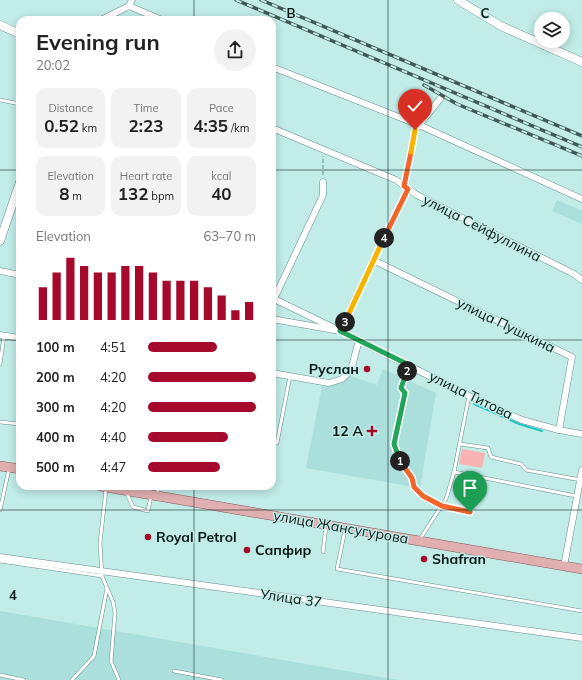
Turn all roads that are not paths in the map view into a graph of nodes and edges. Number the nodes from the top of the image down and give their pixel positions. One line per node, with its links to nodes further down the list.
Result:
1 (458, 0): 7 (street)
2 (131, 3): 3 (street); 4 (street)
3 (109, 16)
4 (155, 16)
5 (0, 25): 6 (street)
6 (16, 32)
7 (582, 62)
8 (276, 69): 12 (street)
9 (440, 99): 12 (street)
10 (0, 100): 11 (lane)
11 (16, 103)
12 (419, 125): 15 (street); 17 (street)
13 (276, 131): 15 (street, улица Сейфуллина)
14 (323, 182): 23 (street)
15 (406, 188): 19 (street); 22 (street, улица Сейфуллина)
16 (16, 194): 18 (street)
17 (582, 199)
18 (0, 241)
19 (373, 260): 26 (street); 37 (street, улица Пушкина)
20 (0, 271): 21 (street)
21 (16, 274)
22 (582, 280)
23 (276, 292)
24 (276, 299): 26 (street)
25 (276, 320): 26 (street, улица Титова)
26 (340, 331): 29 (street, улица Титова)
27 (2, 335): 28 (street); 30 (lane)
28 (16, 337)
29 (359, 340): 31 (street, улица Титова); 33 (street)
30 (0, 364)
31 (409, 365): 34 (street, улица Титова); 52 (lane)
32 (276, 374): 33 (street)
33 (290, 376): 39 (lane)
34 (469, 396): 37 (street, улица Титова); 40 (lane)
35 (0, 422): 36 (lane)
36 (16, 424)
37 (559, 430): 38 (street, улица Титова)
38 (582, 434)
39 (276, 443)
40 (460, 444): 45 (lane); 46 (lane)
41 (0, 466): 42 (main road)
42 (10, 467): 43 (main road); 53 (lane)
43 (16, 468)
44 (582, 470): 46 (street)
45 (454, 472): 51 (lane); 52 (lane)
46 (581, 480): 51 (street)
47 (104, 490): 63 (lane)
48 (126, 490): 50 (main road, улица Жансугурова); 50 (lane)
49 (157, 490): 50 (lane)
50 (154, 496): 55 (main road, улица Жансугурова)
51 (577, 496): 61 (street)
52 (442, 506): 54 (lane); 57 (lane)
53 (0, 510)
54 (470, 512)
55 (326, 525): 56 (main road, улица Жансугурова); 58 (lane)
56 (346, 528): 57 (main road, улица Жансугурова); 65 (lane)
57 (419, 541): 61 (main road, улица Жансугурова)
58 (323, 552)
59 (0, 557): 66 (street, Улица 37)
60 (0, 561): 63 (lane)
61 (564, 566): 62 (main road, улица Жансугурова)
62 (582, 569)
63 (102, 576): 64 (lane)
64 (108, 586): 70 (lane); 71 (lane)
65 (582, 611)
66 (582, 638)
67 (174, 672): 72 (lane)
68 (0, 675): 69 (lane)
69 (24, 680)
70 (73, 680)
71 (119, 680)
72 (222, 680)

